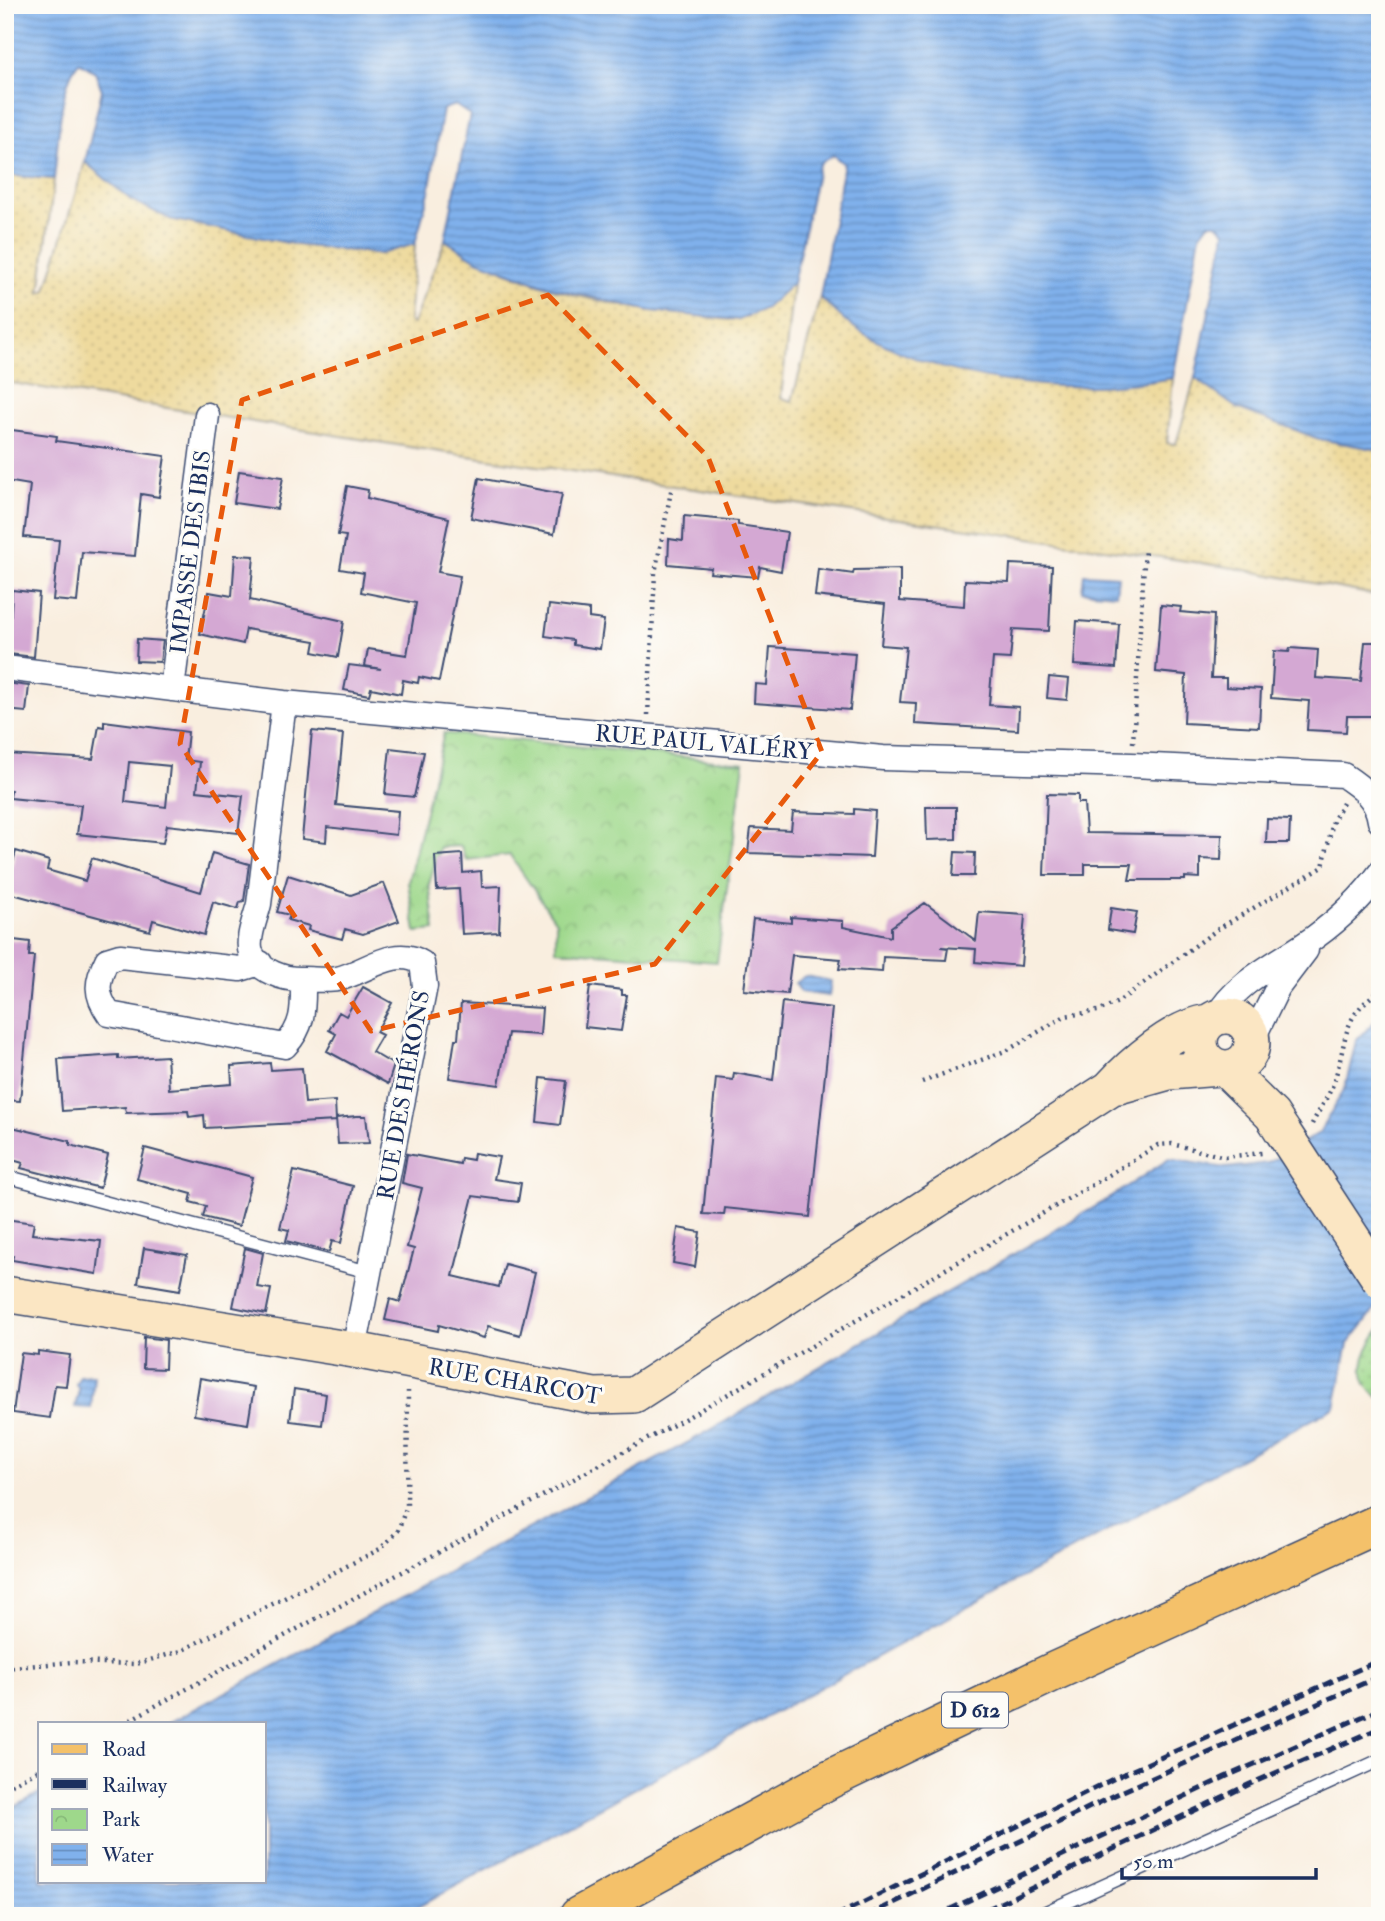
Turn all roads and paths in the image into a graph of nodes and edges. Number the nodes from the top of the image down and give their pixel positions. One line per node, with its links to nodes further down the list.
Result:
1 (207, 415): 5 (street, IMPASSE DES IBIS)
2 (672, 486): 7 (path)
3 (1146, 548): 8 (path)
4 (5, 668): 5 (street, RUE PAUL VALÉRY)
5 (172, 689): 6 (street, RUE PAUL VALÉRY)
6 (284, 703): 7 (street, RUE PAUL VALÉRY); 13 (street)
7 (647, 736): 8 (street, RUE PAUL VALÉRY)
8 (1132, 765): 9 (street, RUE PAUL VALÉRY)
9 (1353, 782): 10 (street); 18 (path)
10 (1380, 821)
11 (1380, 873): 12 (street)
12 (1314, 938): 16 (street); 17 (street)
13 (260, 962): 14 (street); 14 (street)
14 (303, 979): 22 (street, RUE DES HÉRONS)
15 (1380, 990): 20 (path)
16 (1212, 1020): 17 (street); 17 (street); 19 (street, RUE CHARCOT)
17 (1237, 1056): 19 (street, RUE CHARCOT); 20 (street)
18 (922, 1082)
19 (1109, 1088): 26 (street, RUE CHARCOT)
20 (1284, 1130): 23 (street, bridge); 29 (path)
21 (5, 1176): 22 (lane)
22 (369, 1272): 25 (street, RUE DES HÉRONS)
23 (1380, 1280)
24 (5, 1294): 25 (street, RUE CHARCOT)
25 (354, 1350): 26 (street, RUE CHARCOT)
26 (412, 1363): 28 (path)
27 (1380, 1523): 33 (main road, D 612)
28 (5, 1668)
29 (126, 1722)
30 (1380, 1760): 34 (lane)
31 (38, 1770): 32 (path)
32 (5, 1788)
33 (579, 1916)
34 (1037, 1916)

